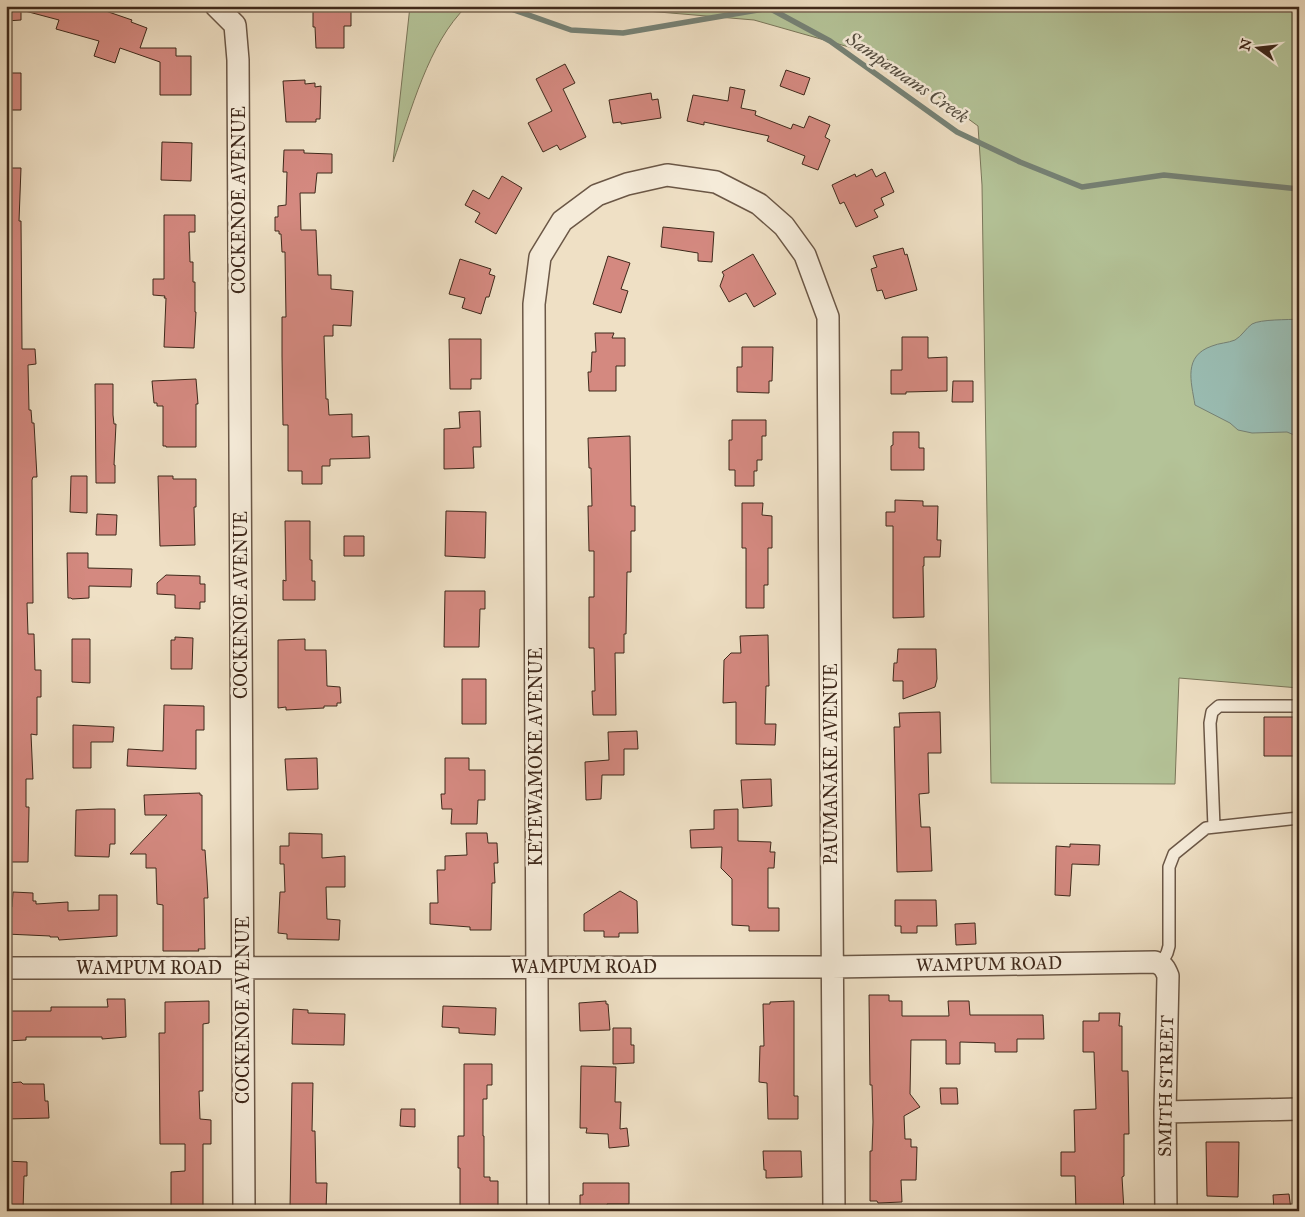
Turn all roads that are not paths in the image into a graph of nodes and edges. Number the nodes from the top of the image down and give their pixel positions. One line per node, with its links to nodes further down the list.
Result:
1 (216, 6): 9 (street, COCKENOE AVENUE)
2 (828, 317): 7 (street, PAUMANAKE AVENUE); 10 (street, KETEWAMOKE AVENUE)
3 (1299, 706): 5 (lane)
4 (1299, 818): 5 (lane)
5 (1214, 827): 6 (lane)
6 (1161, 964): 7 (street, WAMPUM ROAD); 12 (street, SMITH STREET)
7 (832, 967): 10 (street, WAMPUM ROAD); 15 (street, PAUMANAKE AVENUE)
8 (6, 968): 9 (street, WAMPUM ROAD)
9 (242, 968): 10 (street, WAMPUM ROAD); 13 (street, COCKENOE AVENUE)
10 (536, 968): 14 (street, KETEWAMOKE AVENUE)
11 (1299, 1109): 12 (street)
12 (1165, 1112): 16 (street, SMITH STREET)
13 (244, 1211)
14 (538, 1211)
15 (834, 1211)
16 (1166, 1211)

